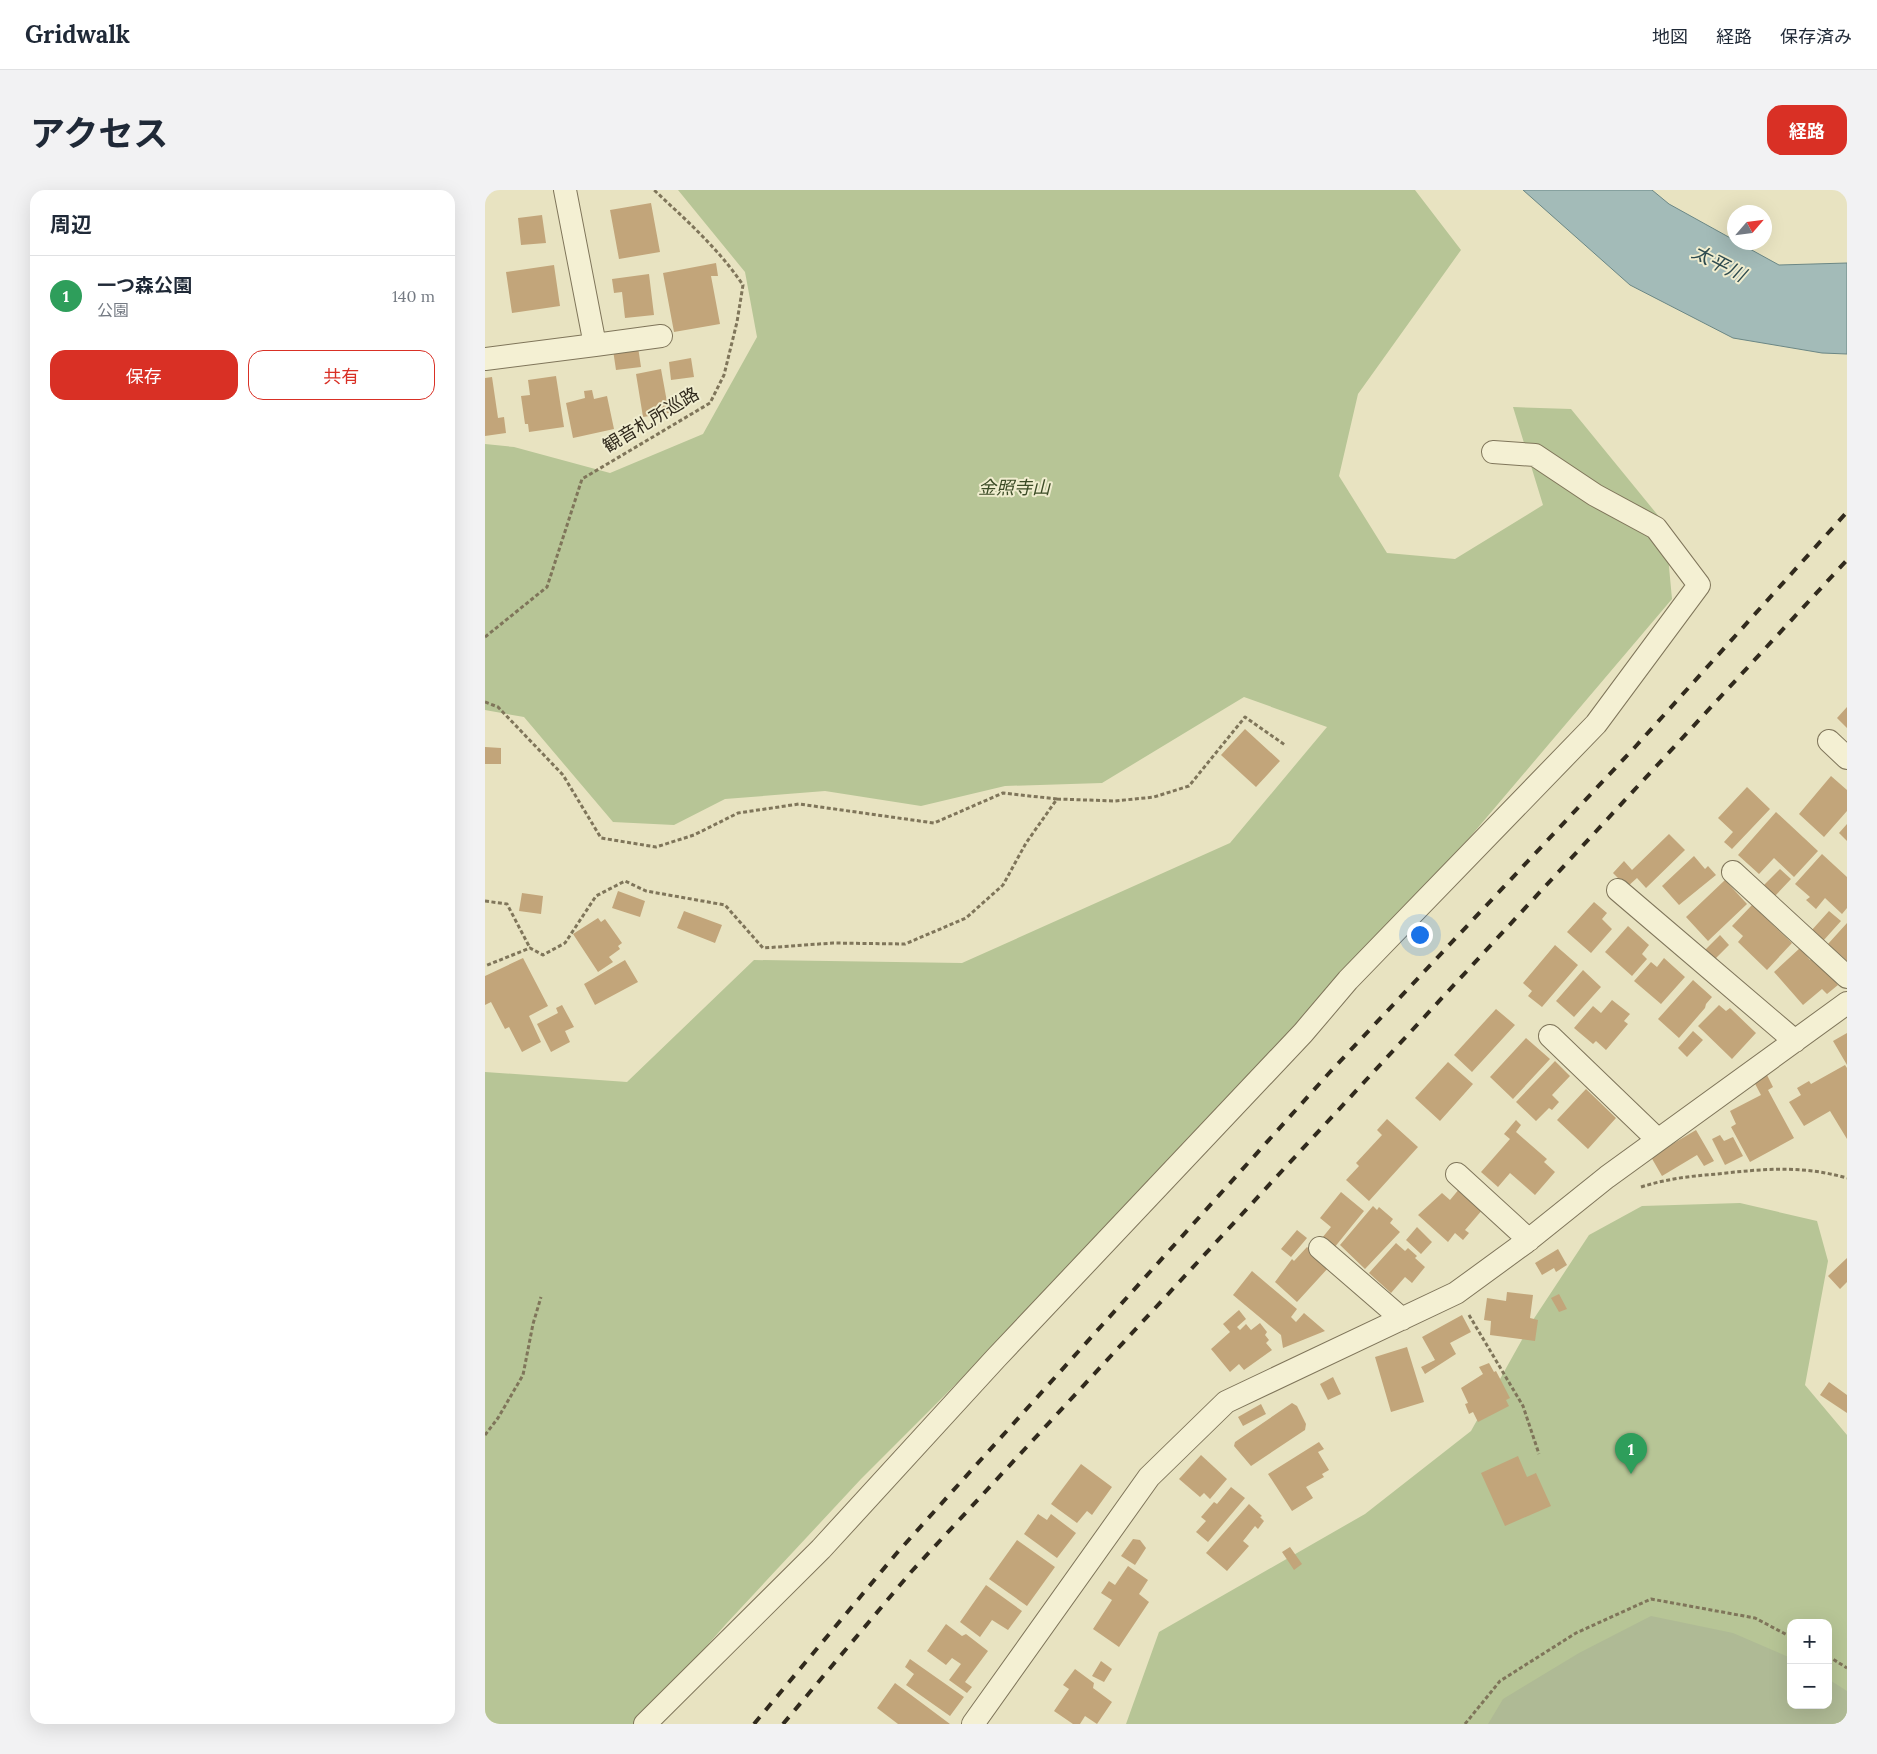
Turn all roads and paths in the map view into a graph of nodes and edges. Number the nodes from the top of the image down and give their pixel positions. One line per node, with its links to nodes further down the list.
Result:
1 (565, 190): 4 (street)
2 (653, 190): 7 (path, 観音札所巡路)
3 (661, 336): 4 (street)
4 (595, 345): 5 (street)
5 (485, 360)
6 (1493, 452): 36 (street)
7 (485, 637)
8 (485, 702): 12 (path)
9 (1829, 741): 11 (street)
10 (1285, 745): 12 (path)
11 (1847, 758)
12 (1057, 799): 16 (path)
13 (1733, 872): 18 (street)
14 (1618, 890): 21 (street)
15 (485, 901): 16 (path)
16 (530, 948): 17 (path)
17 (485, 966)
18 (1847, 977)
19 (1847, 1003): 21 (street)
20 (1550, 1036): 22 (street)
21 (1795, 1041): 22 (street)
22 (1657, 1139): 26 (street)
23 (1457, 1174): 26 (street)
24 (1847, 1178): 25 (path)
25 (1637, 1188)
26 (1529, 1240): 28 (street)
27 (1320, 1248): 30 (street)
28 (1456, 1293): 30 (street); 32 (path)
29 (541, 1297): 31 (path)
30 (1402, 1318): 37 (street)
31 (485, 1435)
32 (1539, 1454)
33 (1787, 1635): 38 (path)
34 (1832, 1659): 35 (path)
35 (1847, 1668)
36 (645, 1724)
37 (973, 1724)
38 (1465, 1724)

